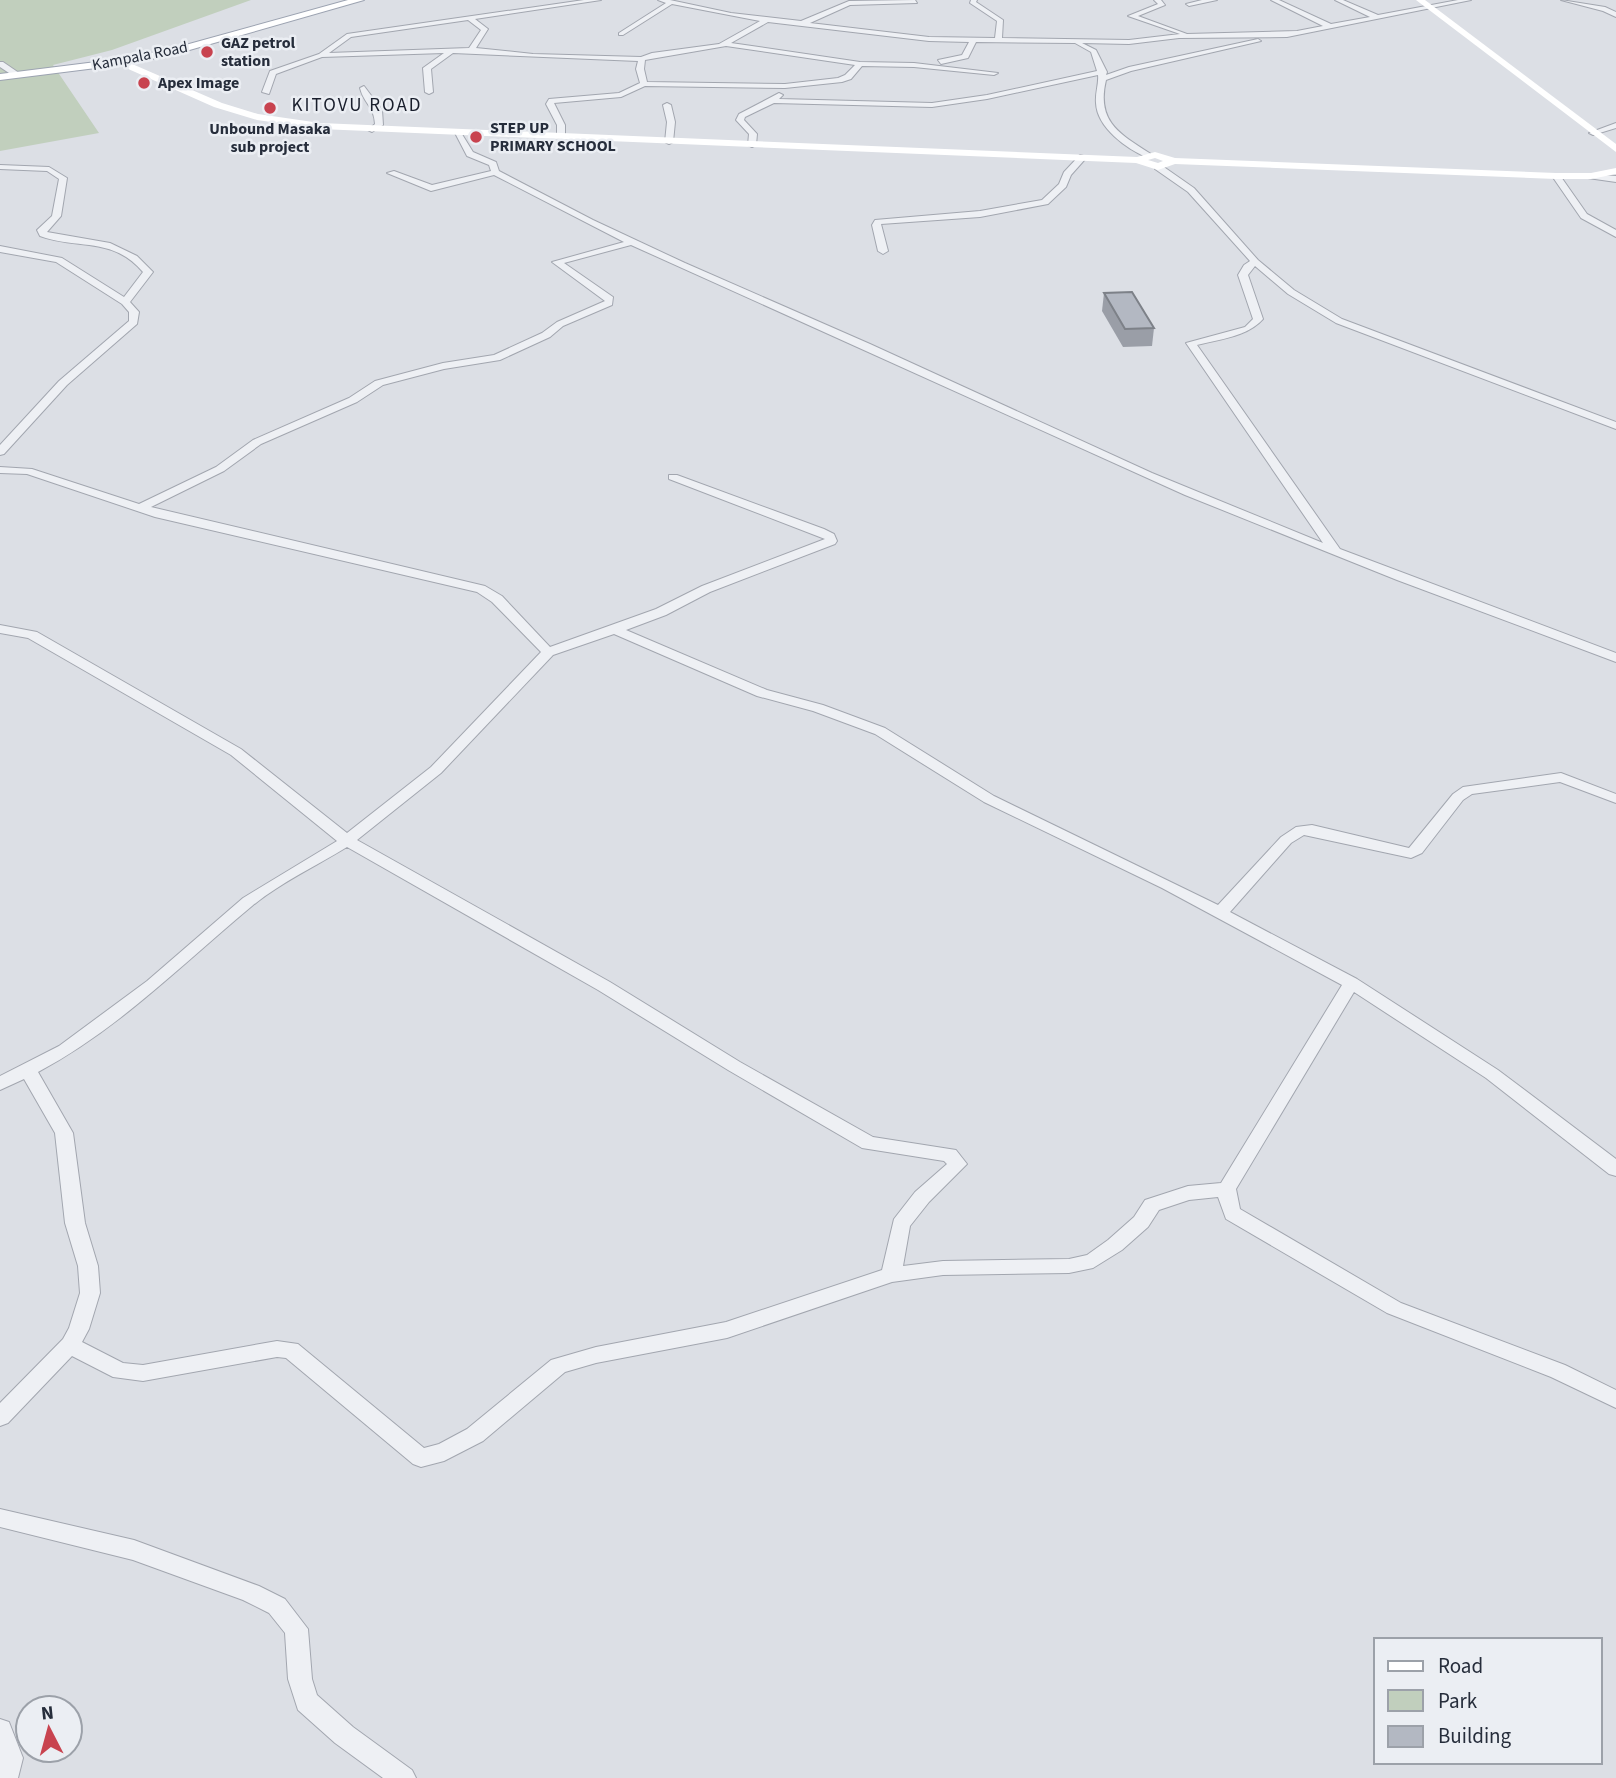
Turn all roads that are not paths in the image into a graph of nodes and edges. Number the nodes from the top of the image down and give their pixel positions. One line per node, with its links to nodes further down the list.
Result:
1 (359, 0): 32 (main road, Kampala Road)
2 (598, 0): 17 (street)
3 (974, 0): 24 (street)
4 (1157, 0): 23 (street)
5 (1214, 0): 13 (street)
6 (1274, 0): 20 (street)
7 (1338, 0): 16 (street)
8 (1420, 0): 14 (street)
9 (1468, 0): 14 (street)
10 (1564, 0): 15 (street)
11 (666, 1): 18 (street); 22 (street)
12 (915, 2): 19 (street)
13 (1189, 4)
14 (1430, 7): 16 (street); 50 (street)
15 (1616, 15)
16 (1376, 17): 20 (street)
17 (471, 20): 28 (street); 30 (street)
18 (766, 20): 19 (street); 27 (street)
19 (801, 24): 25 (street)
20 (1331, 27): 21 (street)
21 (1297, 33): 23 (street); 38 (street)
22 (621, 34)
23 (1193, 36): 26 (street)
24 (998, 39): 25 (street); 26 (street)
25 (973, 40): 35 (street)
26 (1048, 41): 38 (street)
27 (725, 44): 31 (street); 34 (street)
28 (471, 50): 29 (street); 31 (street)
29 (452, 51): 30 (street); 44 (street)
30 (321, 55): 43 (street)
31 (642, 59): 40 (street)
32 (120, 62): 37 (main road, Kampala Road); 48 (street)
33 (0, 64): 37 (street)
34 (859, 64): 35 (street); 41 (street)
35 (914, 65): 36 (street)
36 (994, 73)
37 (18, 75): 39 (main road, Kampala Road)
38 (1103, 75): 45 (street); 56 (street)
39 (0, 77)
40 (644, 84): 41 (street); 51 (street)
41 (785, 86): 45 (street)
42 (364, 88): 48 (street)
43 (266, 92)
44 (429, 92)
45 (773, 101): 53 (street)
46 (667, 105): 52 (street)
47 (1616, 125): 50 (street)
48 (372, 130): 49 (street)
49 (457, 133): 51 (street); 61 (street)
50 (1593, 133): 54 (street)
51 (561, 137): 52 (street)
52 (669, 142): 53 (street)
53 (752, 145): 55 (street)
54 (1616, 149)
55 (1083, 157): 56 (street); 69 (street)
56 (1143, 158): 57 (street); 59 (street)
57 (1174, 161): 59 (street); 63 (street)
58 (0, 167): 71 (street)
59 (1158, 167): 70 (street)
60 (1616, 171): 64 (street)
61 (495, 172): 62 (street); 67 (street)
62 (391, 173)
63 (1556, 176): 64 (street); 66 (street)
64 (1591, 176): 65 (street)
65 (1616, 179)
66 (1616, 234)
67 (630, 243): 76 (street); 77 (street)
68 (0, 249): 71 (street)
69 (883, 251)
70 (1255, 262): 72 (street); 77 (street)
71 (125, 302): 73 (street)
72 (1616, 426)
73 (0, 452)
74 (0, 470): 76 (street)
75 (673, 477): 79 (street)
76 (140, 508): 80 (street)
77 (1334, 550): 81 (street)
78 (0, 629): 83 (street)
79 (615, 630): 80 (street); 84 (street)
80 (548, 652): 83 (street)
81 (1616, 658)
82 (1616, 799): 84 (street)
83 (346, 841): 86 (street); 90 (street)
84 (1219, 914): 85 (street)
85 (1350, 983): 88 (street); 89 (street)
86 (28, 1070): 87 (street); 91 (street)
87 (0, 1084)
88 (1616, 1169)
89 (1227, 1189): 90 (street); 92 (street)
90 (891, 1275): 91 (street)
91 (70, 1345): 93 (street)
92 (1616, 1399)
93 (0, 1416)
94 (0, 1518): 97 (street)
95 (0, 1730): 96 (street)
96 (5, 1778)
97 (403, 1778)

